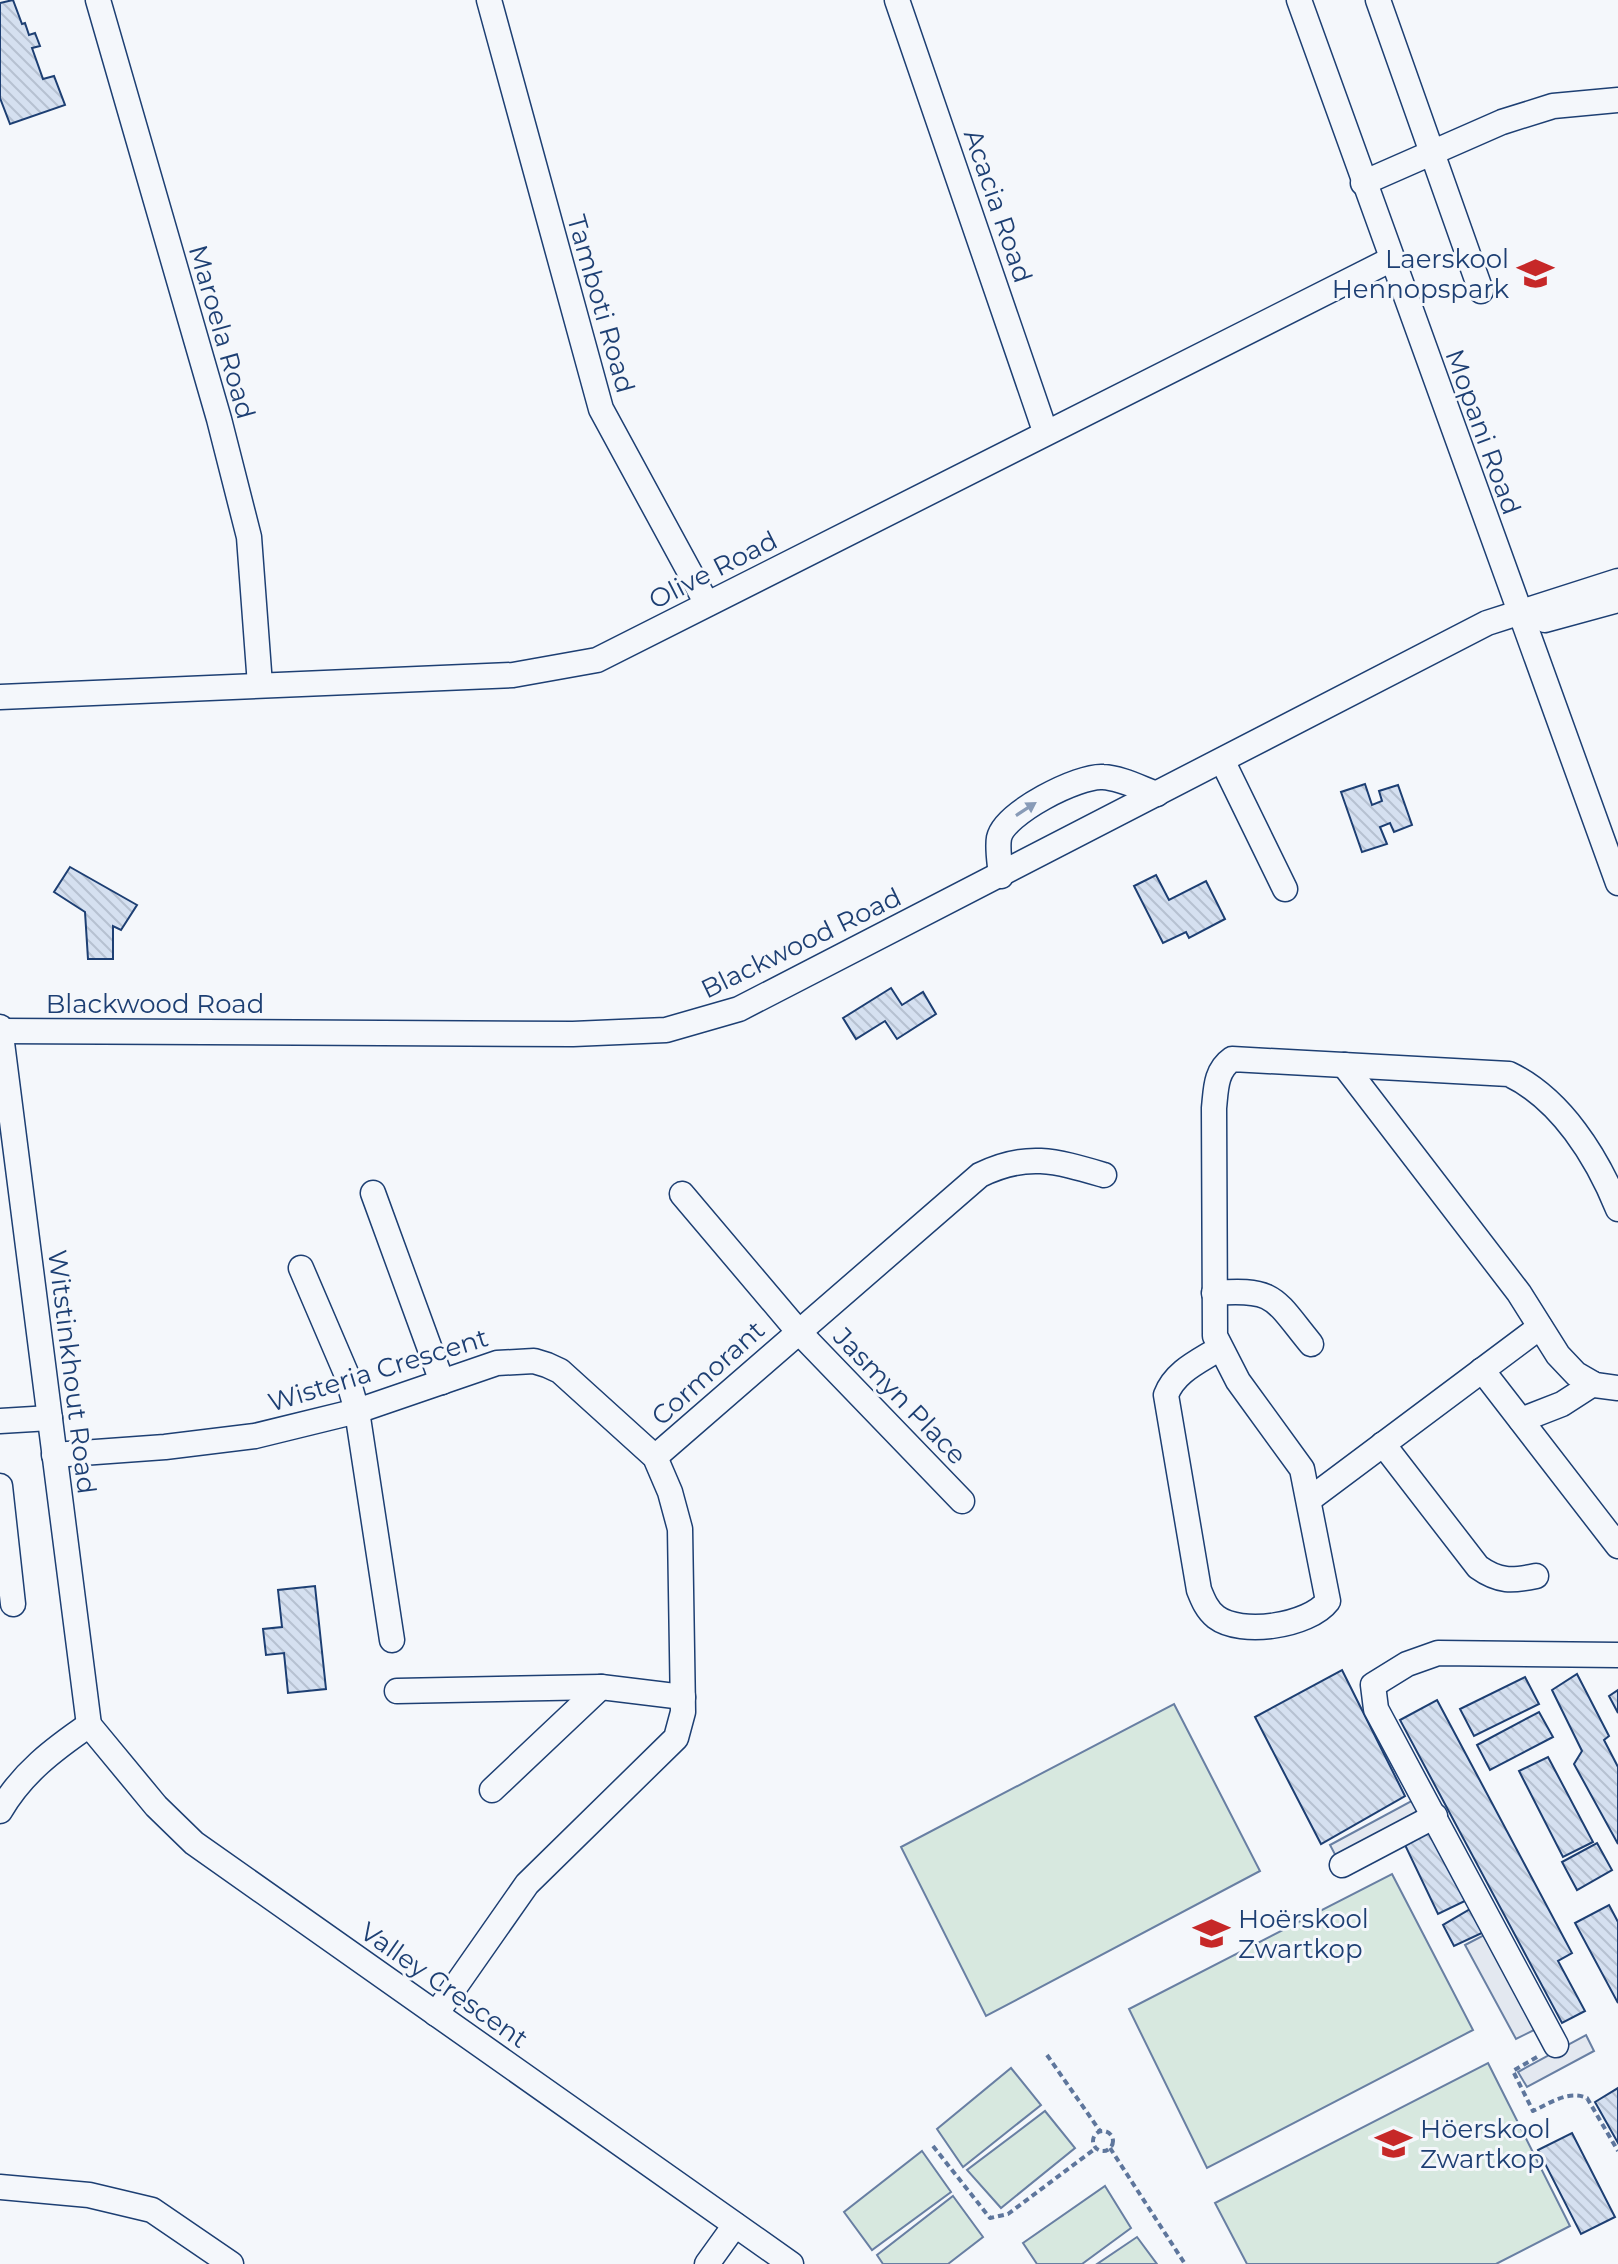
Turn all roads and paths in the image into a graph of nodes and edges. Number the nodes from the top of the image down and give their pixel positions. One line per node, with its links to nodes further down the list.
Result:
1 (98, 0): 16 (street, Maroela Road)
2 (489, 0): 14 (street, Tamboti Road)
3 (897, 0): 11 (street, Acacia Road)
4 (1299, 0): 8 (street, Mopani Road)
5 (1378, 0): 7 (street)
6 (1618, 100): 7 (street)
7 (1431, 154): 8 (street); 10 (street)
8 (1363, 183): 9 (street, Mopani Road)
9 (1390, 260): 11 (street, Olive Road); 15 (street, Mopani Road)
10 (1481, 291)
11 (1045, 431): 14 (street, Olive Road)
12 (1618, 581): 15 (street, Blackwood Road)
13 (1618, 600): 15 (street, Blackwood Road)
14 (707, 604): 16 (street, Olive Road)
15 (1522, 618): 18 (street, Blackwood Road); 20 (street, Mopani Road)
16 (260, 685): 17 (street, Olive Road)
17 (0, 697)
18 (1223, 762): 19 (street, Blackwood Road); 22 (street)
19 (1157, 794): 21 (street, Blackwood Road); 21 (street, one-way to 19)
20 (1616, 870)
21 (1001, 876): 23 (street, Blackwood Road)
22 (1285, 889)
23 (0, 1029): 40 (street, Witstinkhout Road)
24 (1344, 1065): 28 (street); 30 (street); 31 (street)
25 (1104, 1175): 32 (street, Cormorant)
26 (373, 1193): 36 (street)
27 (682, 1194): 32 (street, Jasmyn Place)
28 (1618, 1209)
29 (301, 1268): 39 (street)
30 (1214, 1293): 33 (street); 34 (street)
31 (1540, 1327): 35 (street); 37 (street)
32 (798, 1331): 45 (street, Cormorant); 48 (street, Jasmyn Place)
33 (1311, 1344)
34 (1220, 1348): 47 (street); 47 (street)
35 (1482, 1370): 41 (street); 43 (street)
36 (442, 1382): 39 (street, Wisteria Crescent); 45 (street, Wisteria Crescent)
37 (1593, 1384): 38 (street); 41 (street)
38 (1618, 1388)
39 (357, 1411): 44 (street, Wisteria Crescent); 52 (street)
40 (50, 1418): 42 (street); 44 (street, Witstinkhout Road)
41 (1521, 1420): 49 (street)
42 (0, 1421)
43 (1383, 1444): 47 (street); 50 (street)
44 (54, 1455): 57 (street, Witstinkhout Road)
45 (655, 1457): 56 (street, Wisteria Crescent)
46 (0, 1486): 51 (street)
47 (1310, 1499)
48 (962, 1501)
49 (1618, 1546)
50 (1536, 1576)
51 (13, 1604)
52 (392, 1640)
53 (1618, 1655): 60 (street)
54 (601, 1687): 55 (street); 56 (street); 58 (street)
55 (397, 1691)
56 (683, 1697): 62 (street, Wisteria Crescent)
57 (89, 1725): 59 (street); 62 (street, Valley Crescent)
58 (492, 1790)
59 (0, 1811)
60 (1435, 1816): 61 (street); 63 (street)
61 (1342, 1865)
62 (436, 2014): 71 (street, Valley Crescent)
63 (1556, 2045): 69 (path)
64 (1047, 2055): 65 (path)
65 (1100, 2131): 67 (path); 68 (path)
66 (933, 2146): 67 (path)
67 (1096, 2148): 68 (path)
68 (1110, 2148): 75 (path)
69 (1618, 2151)
70 (0, 2187): 72 (street)
71 (735, 2225): 73 (street); 74 (street, Valley Crescent)
72 (231, 2264)
73 (707, 2264)
74 (791, 2264)
75 (1185, 2264)

